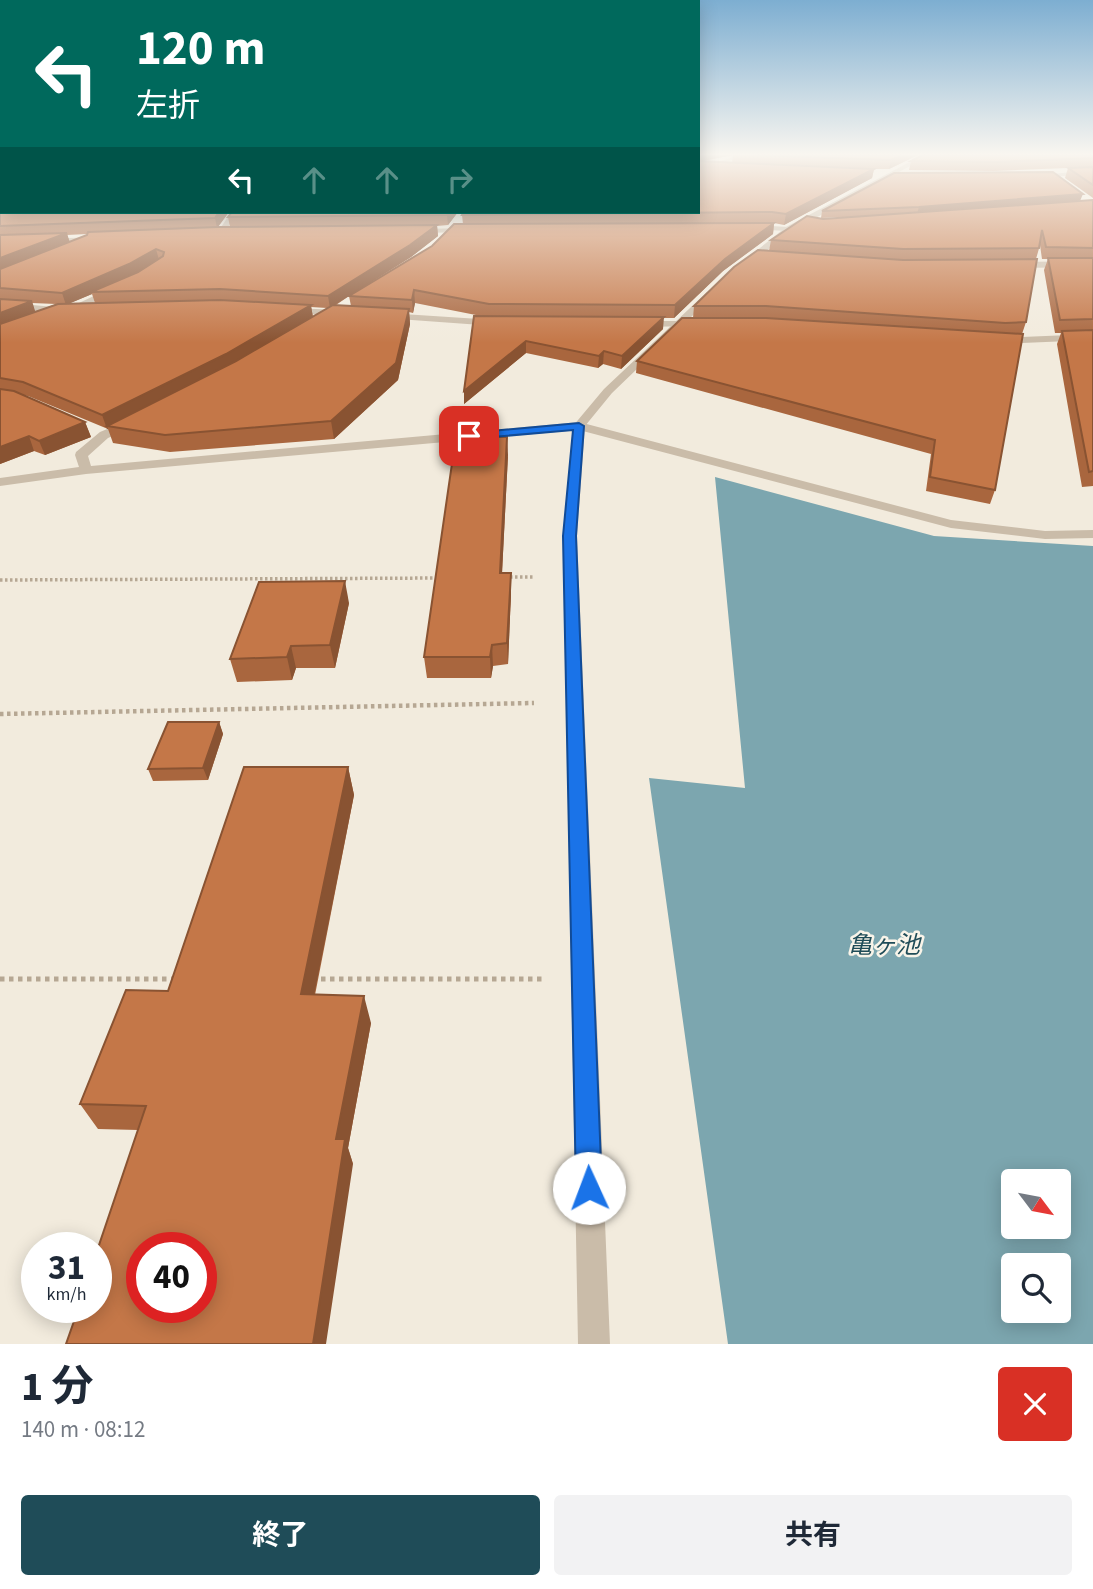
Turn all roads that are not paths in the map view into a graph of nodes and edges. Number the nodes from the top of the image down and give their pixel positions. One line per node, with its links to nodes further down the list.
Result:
1 (231, 218): 10 (street)
2 (810, 218): 3 (street)
3 (800, 223): 4 (street); 8 (street)
4 (821, 225)
5 (456, 226): 7 (street); 9 (street); 16 (street)
6 (737, 227): 8 (street)
7 (480, 229)
8 (789, 229): 18 (street)
9 (397, 231)
10 (219, 233): 11 (street); 12 (street)
11 (232, 233)
12 (205, 234)
13 (108, 238): 14 (street)
14 (95, 239): 15 (street); 17 (street)
15 (0, 242)
16 (436, 246)
17 (72, 249)
18 (754, 256): 19 (street); 22 (street)
19 (768, 257)
20 (1093, 264): 21 (street)
21 (996, 265)
22 (737, 269)
23 (124, 285): 29 (street)
24 (719, 285): 36 (street)
25 (0, 305): 29 (street)
26 (346, 305): 30 (street)
27 (273, 309): 30 (street)
28 (93, 310): 29 (street)
29 (64, 311): 33 (street)
30 (335, 312): 31 (street); 38 (street)
31 (361, 314)
32 (374, 315): 34 (street)
33 (35, 320)
34 (503, 323)
35 (626, 324): 36 (street)
36 (680, 324): 37 (street); 42 (street)
37 (708, 324)
38 (318, 325)
39 (1093, 337): 40 (street)
40 (987, 340)
41 (138, 420): 43 (street)
42 (579, 426): 43 (street); 45 (street); 46 (street)
43 (86, 470): 44 (street)
44 (0, 482)
45 (1093, 534)
46 (594, 1344)

